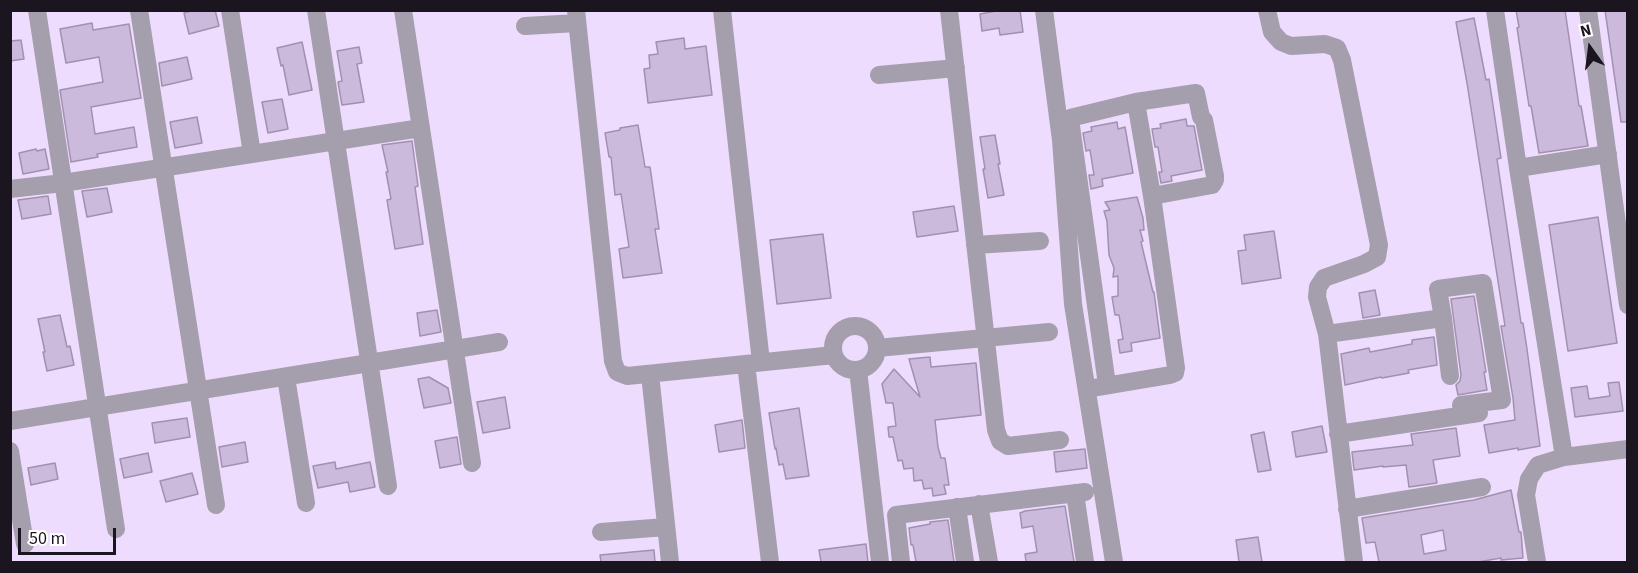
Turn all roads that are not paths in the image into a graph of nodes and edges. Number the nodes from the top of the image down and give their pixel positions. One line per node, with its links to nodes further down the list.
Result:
1 (37, 10): 25 (street)
2 (139, 10): 23 (street)
3 (230, 10): 21 (street)
4 (316, 10): 20 (street)
5 (403, 10): 18 (street)
6 (722, 10): 40 (street)
7 (949, 10): 14 (street)
8 (1044, 10): 19 (street)
9 (1267, 10): 33 (street)
10 (1495, 10): 24 (street)
11 (1588, 10): 22 (street)
12 (577, 17): 13 (street); 42 (street)
13 (525, 27)
14 (956, 68): 15 (street); 29 (street)
15 (879, 75)
16 (1136, 102): 17 (street); 27 (street); 27 (street)
17 (1070, 118): 19 (street); 45 (street)
18 (421, 128): 20 (street); 37 (street)
19 (1061, 140): 46 (street)
20 (336, 141): 21 (street); 39 (street)
21 (252, 154): 23 (street)
22 (1608, 154): 24 (street); 30 (street)
23 (164, 167): 25 (street); 47 (street)
24 (1518, 168): 56 (street)
25 (63, 183): 26 (street); 49 (street)
26 (10, 189)
27 (1152, 196): 45 (street)
28 (1040, 241): 29 (street)
29 (975, 245): 34 (street)
30 (1628, 305)
31 (1443, 318): 33 (street); 43 (street); 48 (street)
32 (1049, 332): 34 (street)
33 (1327, 334): 52 (street)
34 (986, 337): 36 (street); 53 (street)
35 (500, 342): 37 (street)
36 (877, 348): 38 (street); 41 (street)
37 (455, 349): 39 (street); 57 (street)
38 (834, 355): 40 (street); 41 (street)
39 (369, 363): 44 (street); 58 (street)
40 (753, 363): 42 (street); 70 (street)
41 (858, 370): 71 (street)
42 (650, 374): 65 (street)
43 (1450, 376)
44 (286, 377): 47 (street); 60 (street)
45 (1107, 385): 46 (street)
46 (1087, 389): 76 (street)
47 (198, 391): 49 (street); 62 (street)
48 (1461, 405)
49 (98, 407): 51 (street); 66 (street)
50 (1480, 412): 52 (street)
51 (10, 421)
52 (1338, 434): 64 (street)
53 (1060, 440)
54 (1628, 449): 56 (street)
55 (10, 451): 68 (street)
56 (1564, 457): 78 (street)
57 (472, 463)
58 (388, 486)
59 (1482, 487): 64 (street)
60 (306, 503)
61 (979, 504): 63 (street); 74 (street); 75 (street)
62 (216, 505)
63 (957, 507): 72 (street); 73 (street)
64 (1347, 509): 77 (street)
65 (666, 527): 67 (street); 69 (street)
66 (116, 529)
67 (601, 532)
68 (25, 544)
69 (670, 562)
70 (770, 562)
71 (880, 562)
72 (901, 562)
73 (965, 562)
74 (989, 562)
75 (1085, 562)
76 (1114, 562)
77 (1353, 562)
78 (1537, 562)

